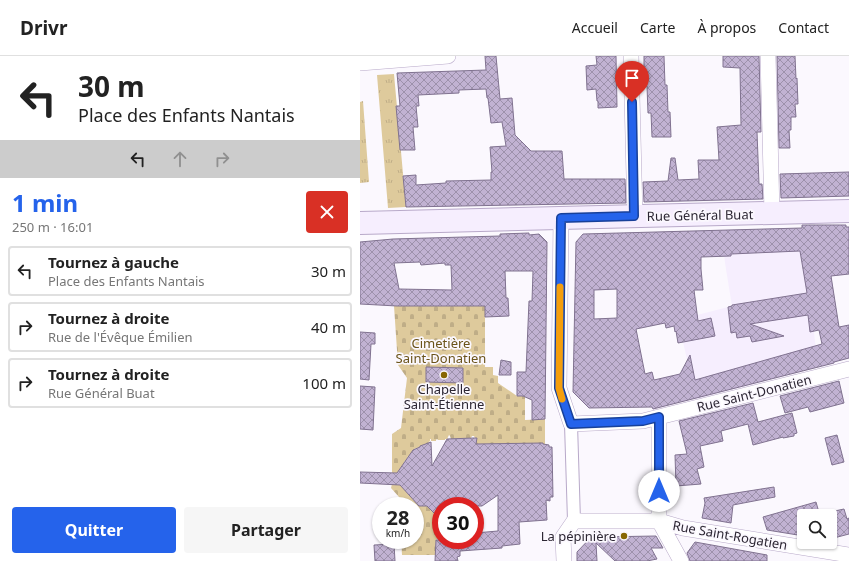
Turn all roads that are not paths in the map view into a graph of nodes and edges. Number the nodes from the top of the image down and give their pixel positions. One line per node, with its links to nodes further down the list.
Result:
1 (448, 56): 4 (street)
2 (631, 56): 7 (street)
3 (768, 56): 6 (street)
4 (360, 63)
5 (849, 211): 6 (main road, Rue Général Buat)
6 (772, 213): 7 (main road, Rue Général Buat)
7 (634, 216): 8 (main road, Rue Général Buat)
8 (561, 218): 9 (main road, Rue Général Buat); 12 (street)
9 (360, 223)
10 (849, 368): 11 (street, Rue Saint-Donatien)
11 (659, 417): 12 (street, Rue Saint-Donatien); 14 (street)
12 (571, 424): 13 (street)
13 (574, 521): 14 (street, Rue Saint-Rogatien); 16 (street)
14 (660, 521): 15 (street, Rue Saint-Rogatien); 17 (street)
15 (849, 555)
16 (564, 561)
17 (681, 561)

